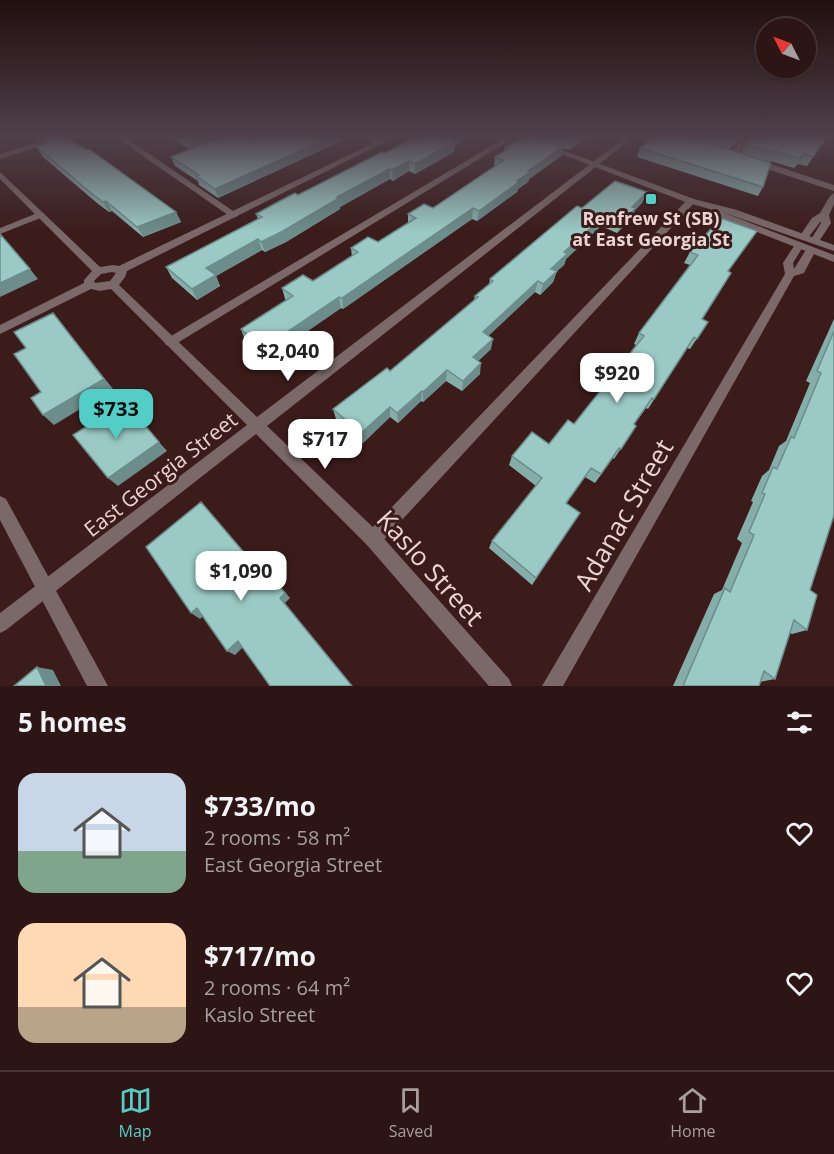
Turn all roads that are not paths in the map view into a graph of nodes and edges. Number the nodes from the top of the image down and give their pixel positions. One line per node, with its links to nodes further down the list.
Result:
1 (165, 168): 12 (street)
2 (329, 168): 12 (street)
3 (460, 168): 25 (street)
4 (589, 168): 26 (street, East Georgia Street)
5 (605, 168): 10 (street)
6 (772, 168): 8 (street)
7 (0, 174): 11 (street)
8 (834, 188)
9 (834, 196): 13 (street, Adanac Street)
10 (691, 201): 15 (street); 28 (street)
11 (40, 215): 14 (street); 20 (street)
12 (234, 215): 19 (street)
13 (824, 215): 15 (street, Adanac Street); 16 (street, Adanac Street)
14 (0, 231)
15 (801, 241): 16 (street); 21 (street, Adanac Street)
16 (813, 246): 17 (street); 18 (street); 21 (street, Adanac Street)
17 (834, 248)
18 (834, 259)
19 (120, 270): 20 (street); 23 (street)
20 (98, 271): 22 (street)
21 (790, 274): 33 (street, Adanac Street)
22 (90, 285): 23 (street); 24 (street)
23 (112, 285): 25 (street, Kaslo Street)
24 (0, 330)
25 (170, 342): 26 (street, Kaslo Street)
26 (255, 426): 28 (street, Kaslo Street); 29 (street, East Georgia Street)
27 (0, 504): 29 (street)
28 (373, 539): 32 (street, Kaslo Street)
29 (46, 588): 30 (street, East Georgia Street); 31 (street)
30 (0, 624)
31 (98, 686)
32 (502, 686)
33 (552, 686)

